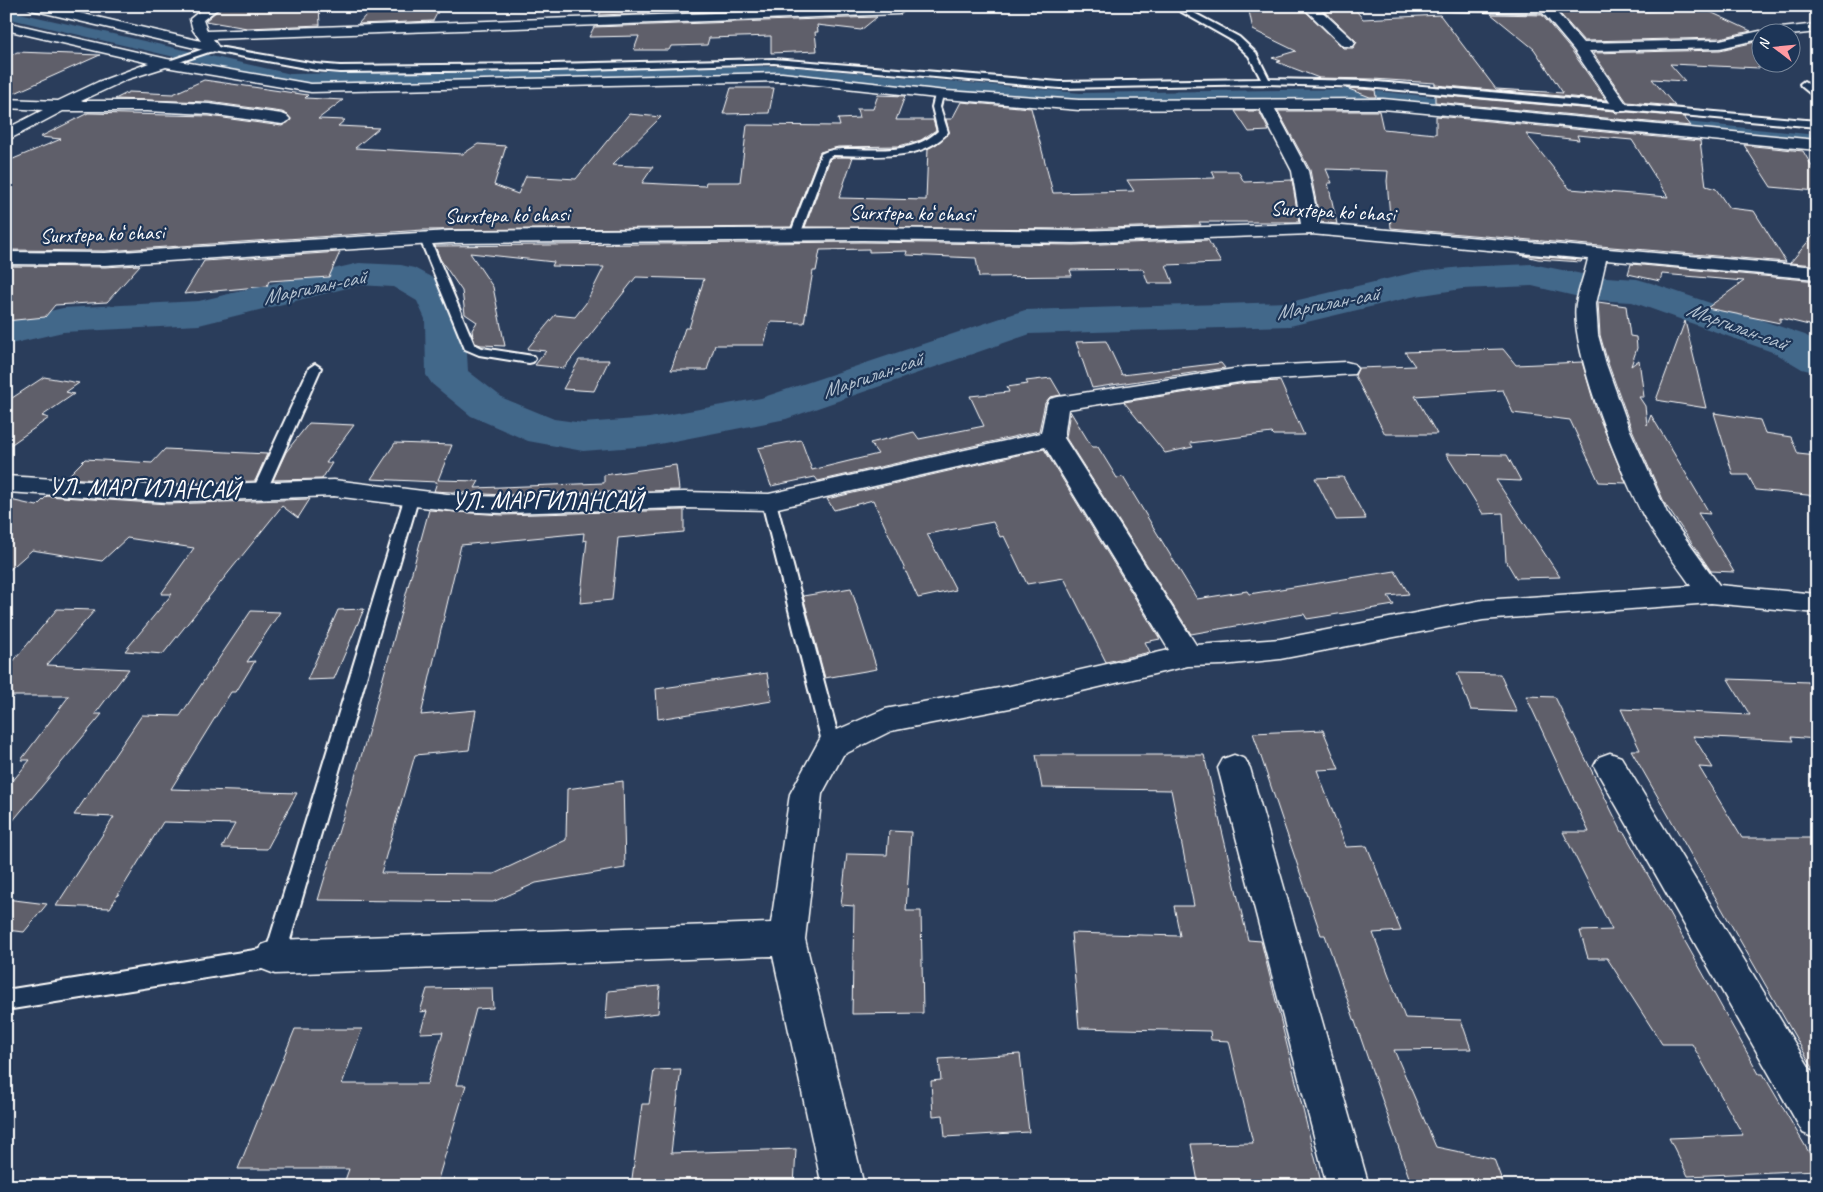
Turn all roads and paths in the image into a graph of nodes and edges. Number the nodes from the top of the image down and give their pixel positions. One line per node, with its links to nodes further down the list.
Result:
1 (32, 6): 19 (street)
2 (216, 6): 13 (street)
3 (905, 6): 13 (street)
4 (1175, 6): 21 (lane)
5 (1308, 6): 15 (street)
6 (1426, 6): 9 (street)
7 (1586, 6): 8 (lane)
8 (1669, 6)
9 (1545, 8): 18 (street)
10 (6, 26): 17 (street)
11 (1817, 28): 12 (street)
12 (1800, 30)
13 (205, 36): 19 (street)
14 (1750, 36): 18 (street)
15 (1348, 43)
16 (25, 44): 17 (street)
17 (81, 44): 20 (street)
18 (1579, 46): 28 (street)
19 (212, 48): 20 (lane); 21 (lane)
20 (166, 63): 23 (street); 27 (street)
21 (1266, 81): 28 (lane)
22 (1804, 84): 24 (lane)
23 (939, 94): 26 (street); 34 (lane)
24 (1817, 96)
25 (6, 103): 27 (street)
26 (1265, 104): 32 (street); 33 (street)
27 (60, 106): 29 (street); 31 (street)
28 (1621, 108): 30 (lane)
29 (282, 119)
30 (1817, 124)
31 (6, 136)
32 (1817, 145)
33 (1311, 229): 34 (street, Surxtepa koʻchasi); 36 (street, Surxtepa koʻchasi)
34 (795, 235): 35 (street, Surxtepa koʻchasi)
35 (425, 239): 37 (street, Surxtepa koʻchasi); 39 (lane)
36 (1598, 255): 38 (street, Surxtepa koʻchasi); 47 (street)
37 (6, 258)
38 (1817, 273)
39 (529, 360)
40 (315, 368): 44 (lane)
41 (1346, 369): 42 (street)
42 (1052, 438): 46 (street, УЛ. МАРГИЛАНСАЙ); 49 (street)
43 (6, 484): 44 (street, УЛ. МАРГИЛАНСАЙ)
44 (260, 490): 45 (street, УЛ. МАРГИЛАНСАЙ)
45 (412, 496): 46 (street, УЛ. МАРГИЛАНСАЙ); 54 (lane)
46 (769, 502): 50 (lane)
47 (1711, 594): 48 (street); 49 (street)
48 (1811, 600)
49 (1188, 656): 50 (street)
50 (832, 746): 53 (street)
51 (1610, 766): 56 (street)
52 (1234, 768): 58 (street)
53 (787, 939): 54 (street); 57 (street)
54 (275, 957): 55 (lane)
55 (6, 1000)
56 (1817, 1119)
57 (843, 1186)
58 (1348, 1186)

